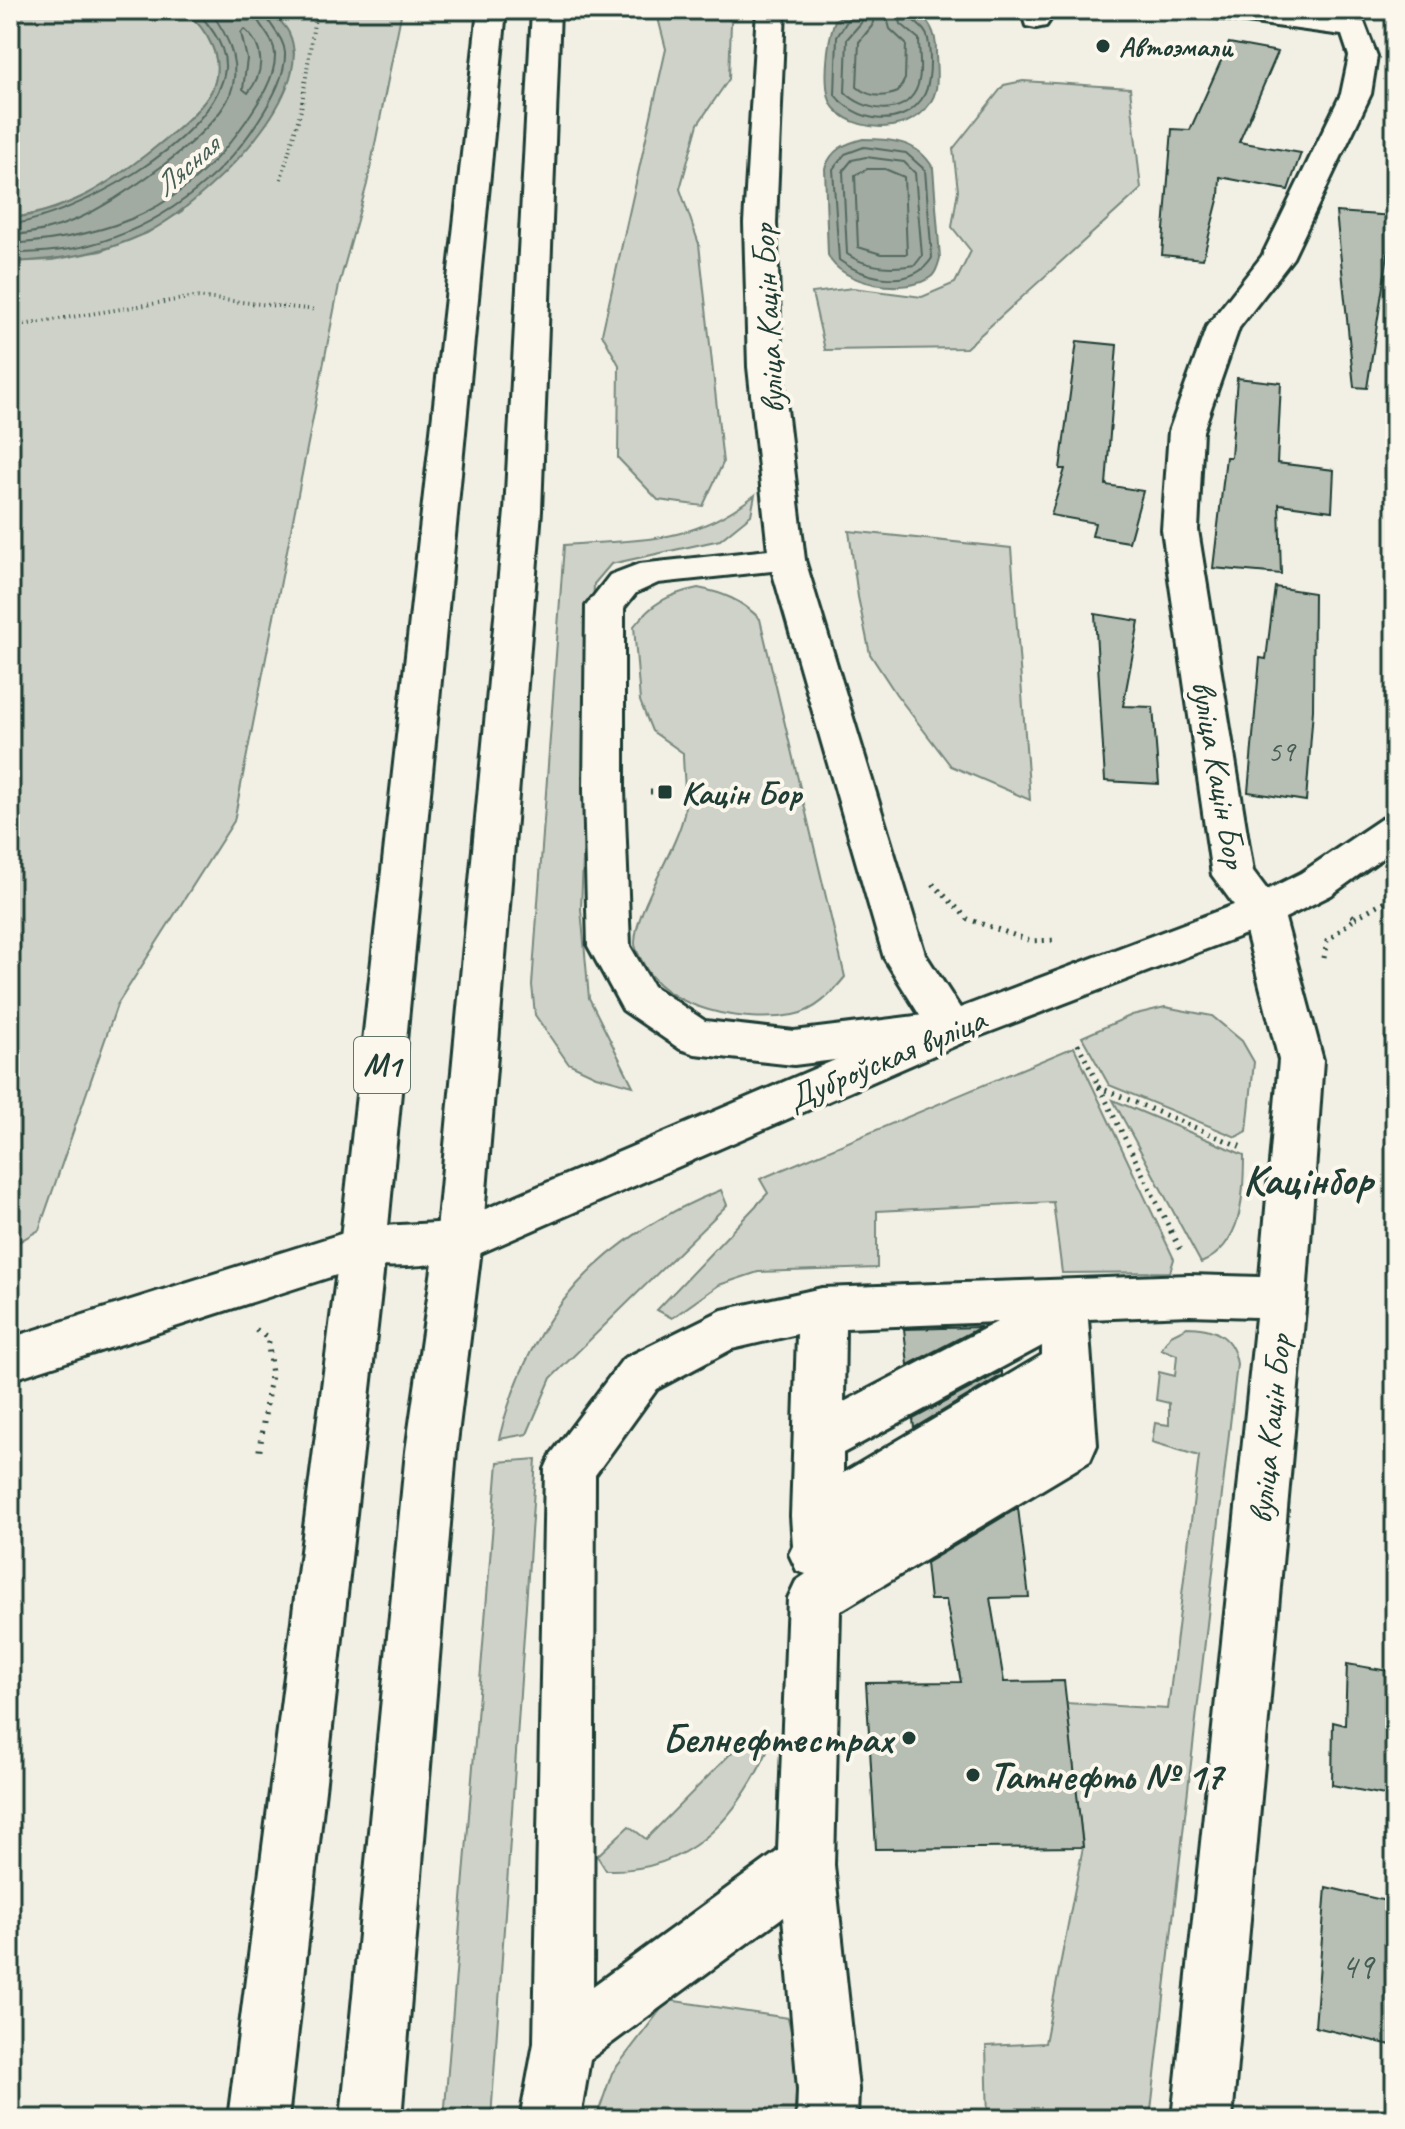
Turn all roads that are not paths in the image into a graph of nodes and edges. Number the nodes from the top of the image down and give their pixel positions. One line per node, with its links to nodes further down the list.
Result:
1 (492, 10): 11 (main road, М1)
2 (546, 10): 10 (main road)
3 (771, 10): 6 (main road, вуліца Кацін Бор)
4 (1217, 10): 5 (main road, вуліца Кацін Бор)
5 (1362, 19): 8 (main road, вуліца Кацін Бор)
6 (787, 560): 9 (main road, вуліца Кацін Бор); 9 (main road)
7 (1395, 829): 8 (main road, Дуброўская вуліца)
8 (1262, 911): 9 (main road, Дуброўская вуліца); 12 (main road, вуліца Кацін Бор)
9 (951, 1029): 10 (main road, Дуброўская вуліца)
10 (459, 1241): 11 (main road, Дуброўская вуліца); 20 (main road)
11 (363, 1247): 15 (main road, Дуброўская вуліца); 19 (main road, М1)
12 (1282, 1298): 14 (main road); 23 (main road, вуліца Кацін Бор)
13 (822, 1308): 14 (main road); 16 (main road); 18 (main road)
14 (1066, 1343): 16 (main road); 16 (main road); 16 (main road)
15 (10, 1359)
16 (816, 1518): 17 (main road)
17 (806, 1865): 18 (main road); 22 (main road)
18 (563, 2043): 21 (main road)
19 (258, 2119)
20 (371, 2119)
21 (550, 2119)
22 (827, 2119)
23 (1202, 2119)

